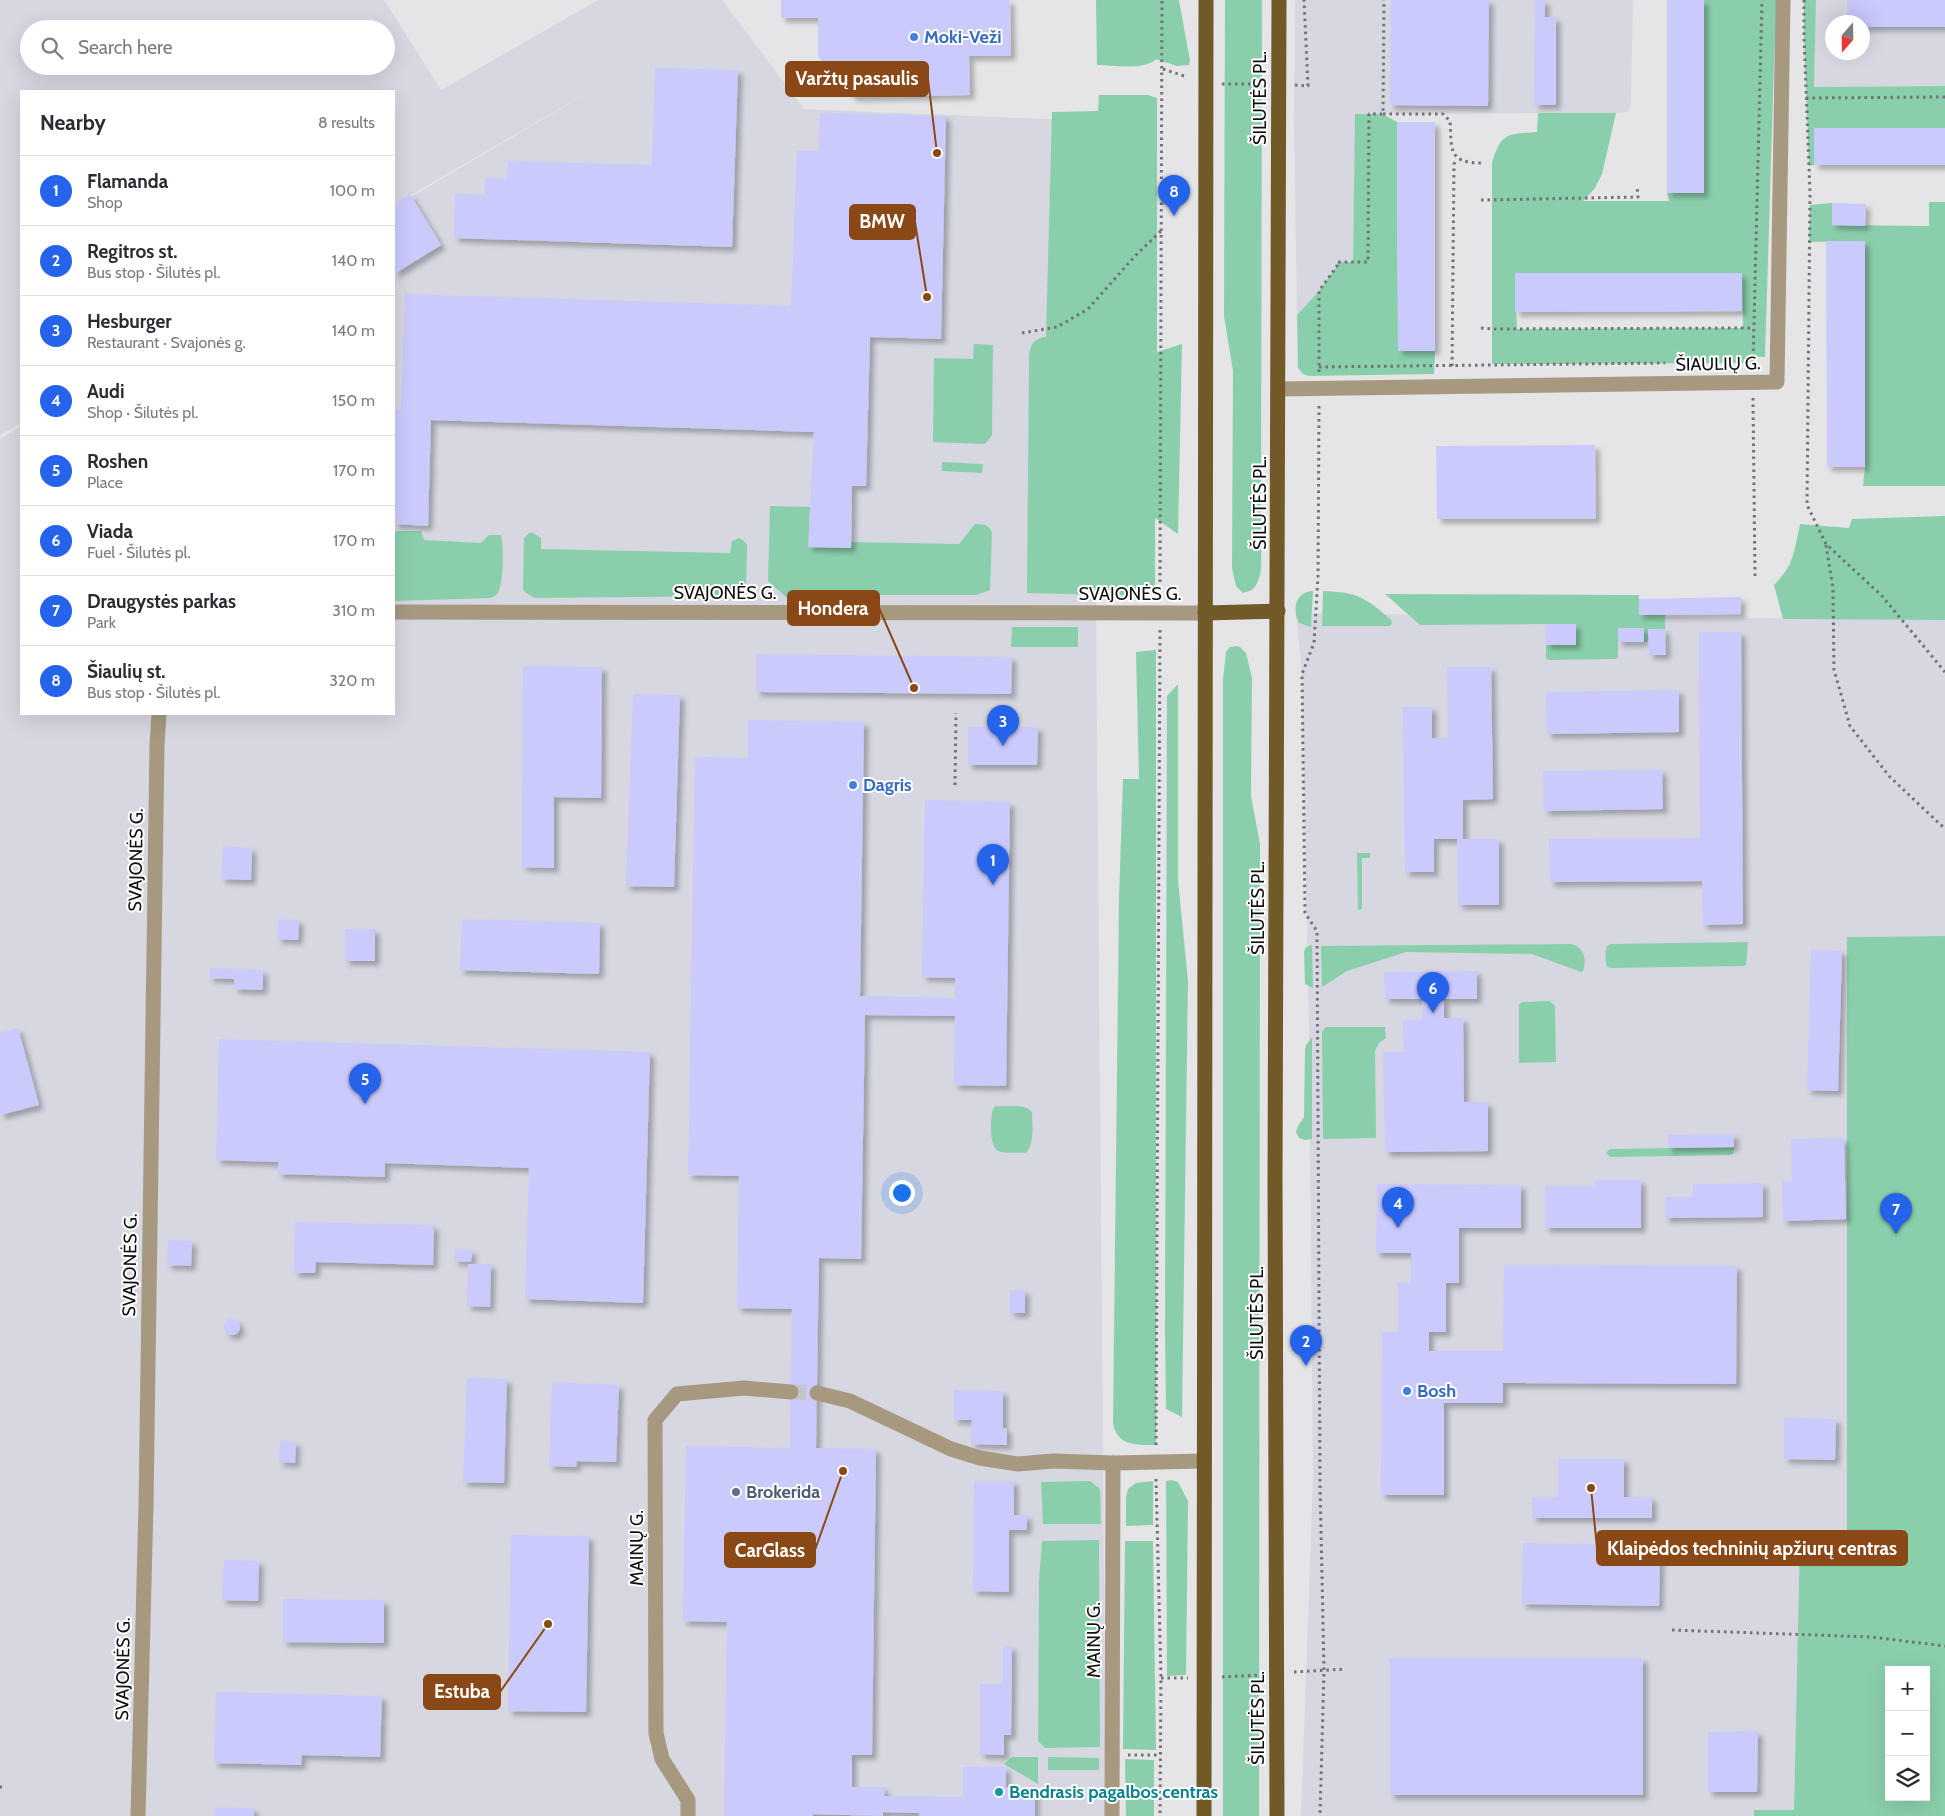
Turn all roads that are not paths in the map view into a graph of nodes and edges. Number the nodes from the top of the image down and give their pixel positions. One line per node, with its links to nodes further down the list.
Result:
1 (1206, 0): 7 (main road)
2 (1279, 0): 4 (main road, ŠILUTĖS PL.)
3 (1783, 0): 4 (street, ŠIAULIŲ G.)
4 (1279, 389): 5 (main road, ŠILUTĖS PL.)
5 (1278, 611): 7 (main road); 17 (main road, ŠILUTĖS PL.)
6 (395, 612): 7 (street, SVAJONĖS G.)
7 (1205, 612): 11 (main road)
8 (159, 715): 13 (street, SVAJONĖS G.)
9 (791, 1392): 14 (street, MAINŲ G.)
10 (817, 1393): 12 (street)
11 (1204, 1460): 12 (street); 16 (main road)
12 (1113, 1463): 15 (street, MAINŲ G.)
13 (138, 1816)
14 (688, 1816)
15 (1112, 1816)
16 (1204, 1816)
17 (1277, 1816)

